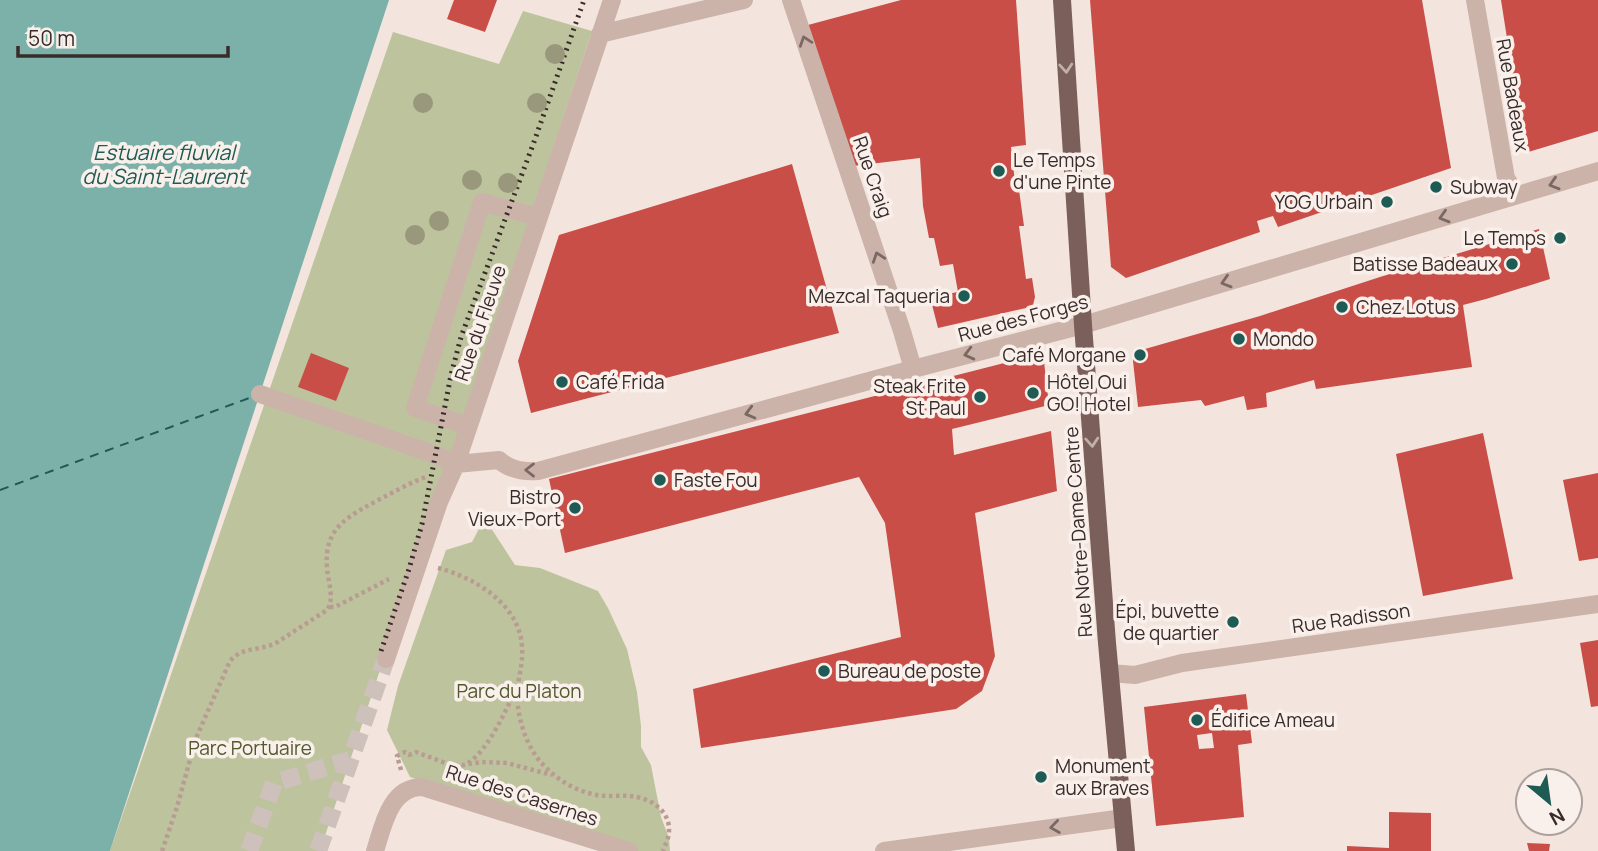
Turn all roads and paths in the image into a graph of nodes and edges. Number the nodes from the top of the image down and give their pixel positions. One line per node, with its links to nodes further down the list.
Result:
1 (612, 0): 6 (street, Rue du Fleuve)
2 (744, 0): 6 (street)
3 (791, 0): 11 (street, Rue Craig, one-way to 3)
4 (1062, 0): 10 (main road, Rue Notre-Dame Centre, one-way to 10)
5 (1475, 0): 8 (street, Rue Badeaux)
6 (600, 34): 9 (street, Rue du Fleuve)
7 (1598, 170): 8 (street, Rue des Forges, one-way to 8)
8 (1509, 197): 10 (street, Rue des Forges, one-way to 10)
9 (538, 216): 13 (street, Rue du Fleuve); 13 (street)
10 (1083, 326): 11 (street, Rue des Forges, one-way to 11); 18 (main road, Rue Notre-Dame Centre, one-way to 18)
11 (913, 369): 14 (street, Rue des Forges, one-way to 14)
12 (260, 394): 14 (street)
13 (468, 426): 14 (street, Rue du Fleuve)
14 (456, 464): 17 (street, Rue du Fleuve); 24 (path)
15 (445, 570): 19 (path)
16 (1598, 604): 18 (street, Rue Radisson)
17 (386, 659)
18 (1110, 673): 23 (main road, Rue Notre-Dame Centre)
19 (518, 685): 20 (path); 21 (path)
20 (463, 765): 21 (path); 22 (path)
21 (555, 776): 27 (path)
22 (403, 791): 25 (street); 26 (street, Rue des Casernes)
23 (1123, 818): 28 (street, one-way to 28); 29 (main road, Rue Notre-Dame Centre)
24 (162, 851)
25 (375, 851)
26 (629, 851)
27 (663, 851)
28 (884, 851)
29 (1126, 851)

